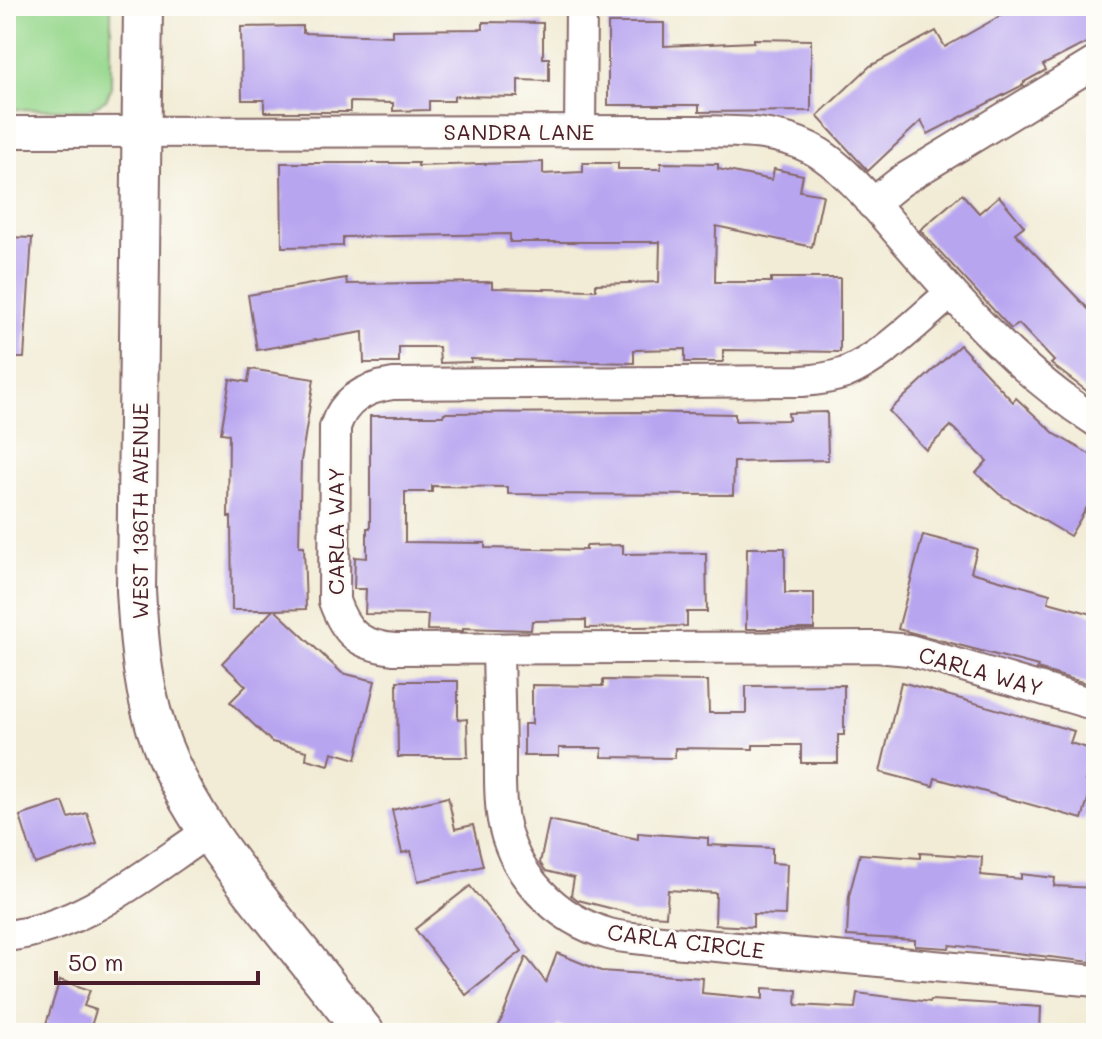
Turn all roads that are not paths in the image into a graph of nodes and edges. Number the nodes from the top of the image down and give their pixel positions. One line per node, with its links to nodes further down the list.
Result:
1 (143, 6): 6 (street, WEST 136TH AVENUE)
2 (581, 6): 4 (street)
3 (1096, 62): 7 (street)
4 (580, 131): 6 (street, SANDRA LANE); 7 (street, SANDRA LANE)
5 (6, 132): 6 (street, SANDRA LANE)
6 (142, 132): 12 (street, WEST 136TH AVENUE)
7 (872, 204): 8 (street, SANDRA LANE)
8 (951, 293): 9 (street, SANDRA LANE); 10 (street, CARLA WAY)
9 (1096, 421)
10 (498, 649): 11 (street, CARLA WAY); 14 (street, CARLA CIRCLE)
11 (1096, 705)
12 (208, 832): 13 (street); 15 (street, WEST 136TH AVENUE)
13 (6, 936)
14 (1096, 981)
15 (365, 1033)

